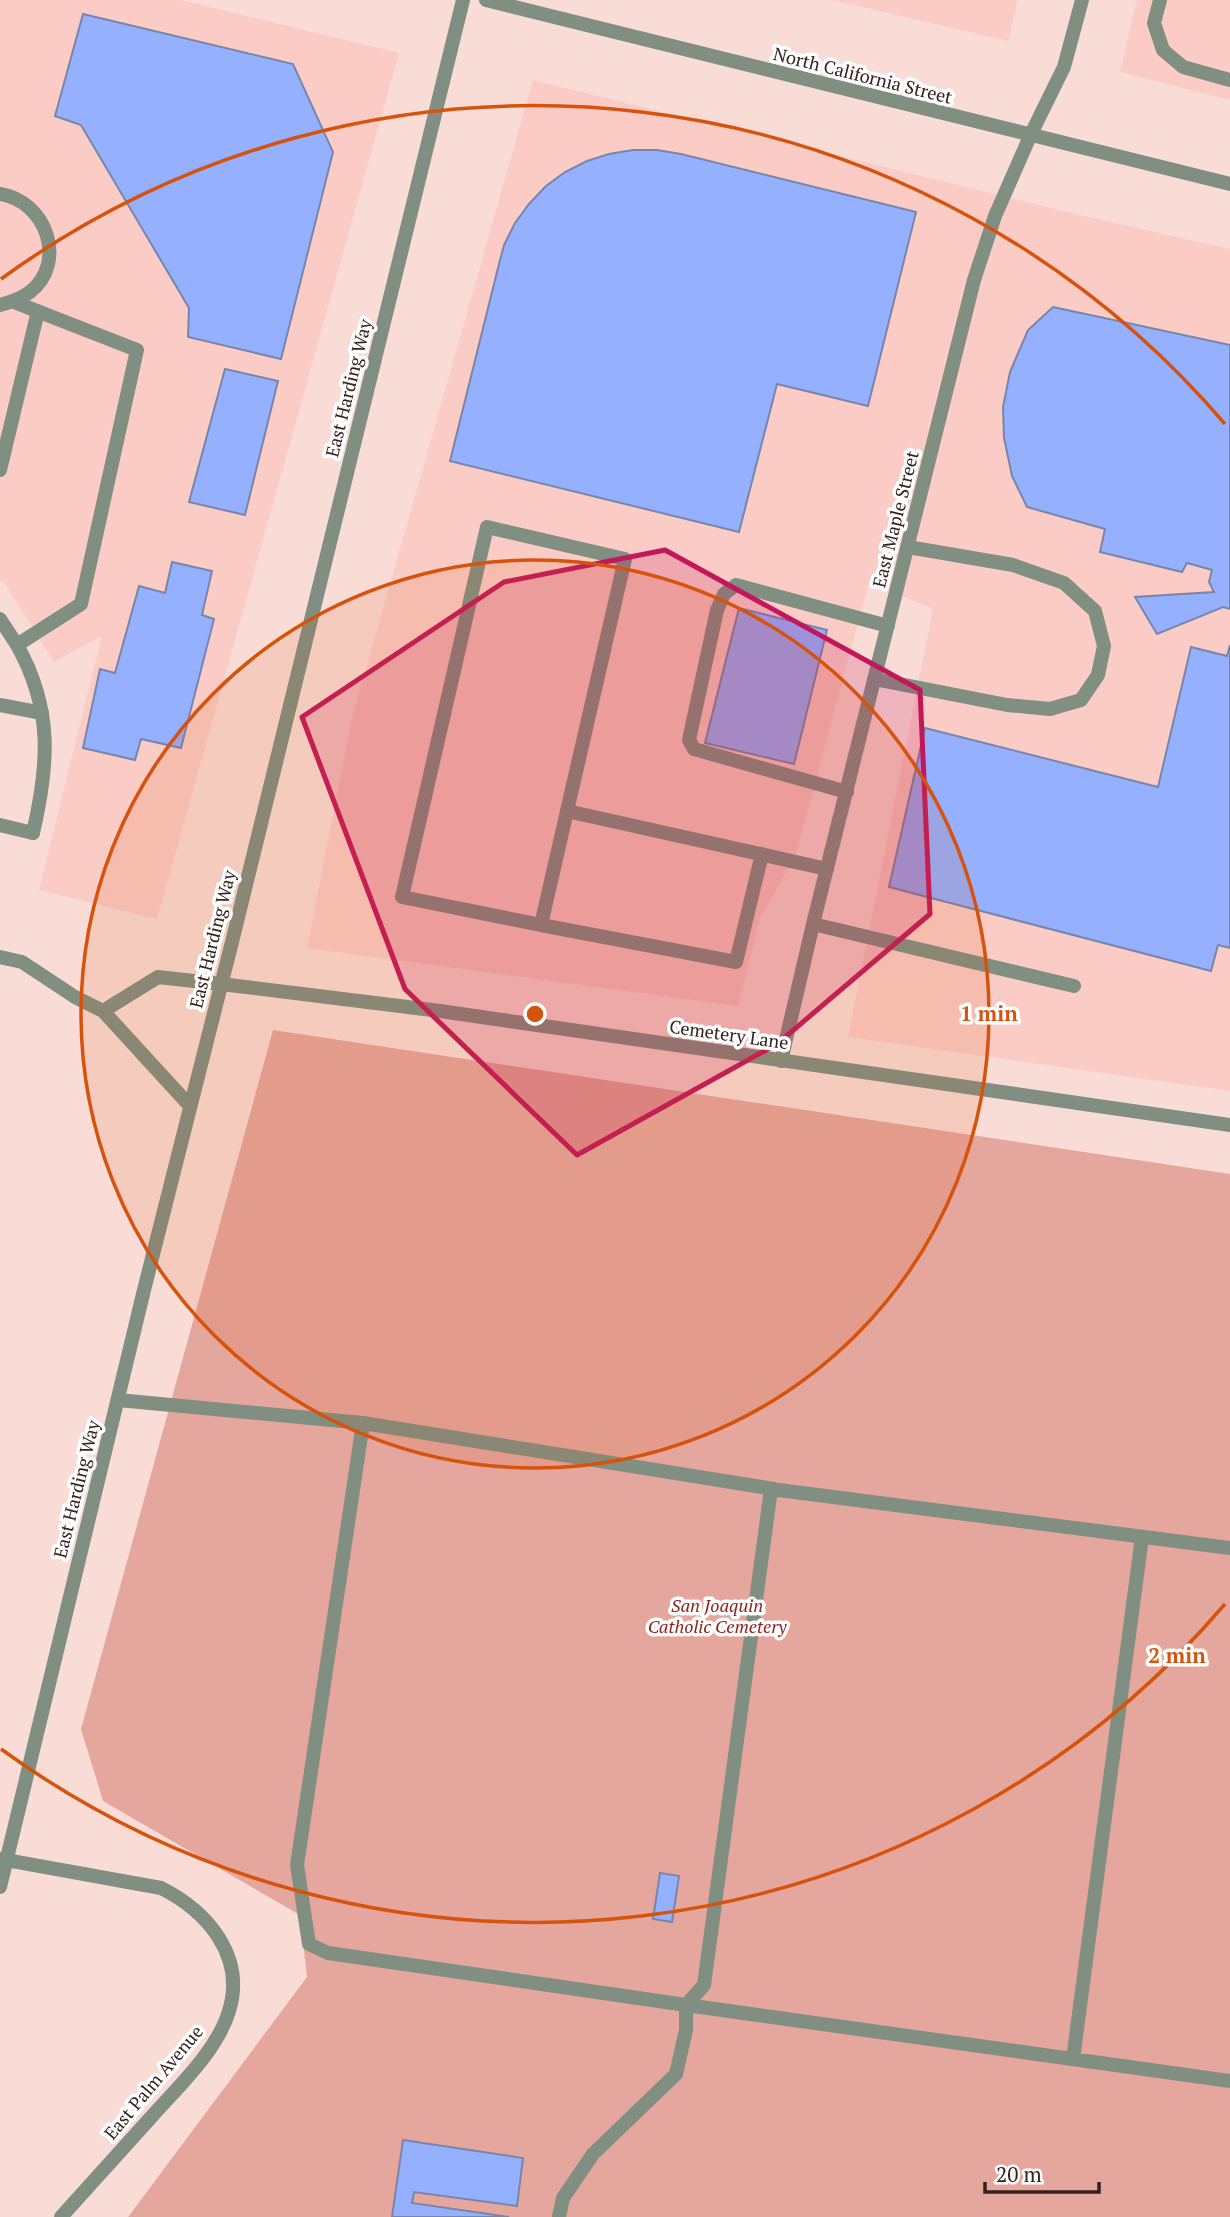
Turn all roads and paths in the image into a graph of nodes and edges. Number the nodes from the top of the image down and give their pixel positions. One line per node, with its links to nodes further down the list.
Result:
1 (463, 0): 27 (street, East Harding Way)
2 (486, 0): 6 (street, North California Street)
3 (1082, 0): 6 (street, East Maple Street)
4 (1160, 0): 5 (street)
5 (1230, 80)
6 (1031, 134): 7 (street, North California Street); 12 (street, East Maple Street)
7 (1230, 184)
8 (0, 194): 9 (street)
9 (7, 303): 10 (street)
10 (38, 311): 11 (street); 15 (street)
11 (0, 470)
12 (908, 547): 14 (street, East Maple Street); 16 (street)
13 (0, 620): 15 (street)
14 (888, 626): 16 (street, East Maple Street); 19 (street)
15 (17, 645): 18 (street)
16 (874, 679): 19 (street, East Maple Street)
17 (0, 705): 18 (street)
18 (42, 713): 21 (street)
19 (846, 792): 23 (street, East Maple Street)
20 (567, 811): 22 (street); 25 (street); 25 (street)
21 (0, 824)
22 (762, 854): 23 (street); 25 (street)
23 (827, 869): 24 (street, East Maple Street)
24 (813, 924): 28 (street); 30 (street, East Maple Street)
25 (541, 925)
26 (0, 957): 29 (street)
27 (221, 984): 29 (street, Cemetery Lane); 30 (street, Cemetery Lane); 31 (street, East Harding Way)
28 (1074, 986)
29 (103, 1011): 31 (street)
30 (781, 1061): 32 (street, Cemetery Lane)
31 (190, 1106): 33 (street, East Harding Way)
32 (1230, 1125)
33 (118, 1400): 34 (street); 38 (street, East Harding Way)
34 (363, 1423): 35 (street); 40 (street)
35 (774, 1489): 36 (street); 40 (street)
36 (1142, 1537): 37 (street); 41 (street)
37 (1230, 1548)
38 (2, 1858): 39 (street, East Harding Way); 43 (street, East Palm Avenue)
39 (0, 1887)
40 (686, 2005): 41 (street); 44 (street)
41 (1073, 2059): 42 (street)
42 (1230, 2081)
43 (61, 2217)
44 (559, 2217)

